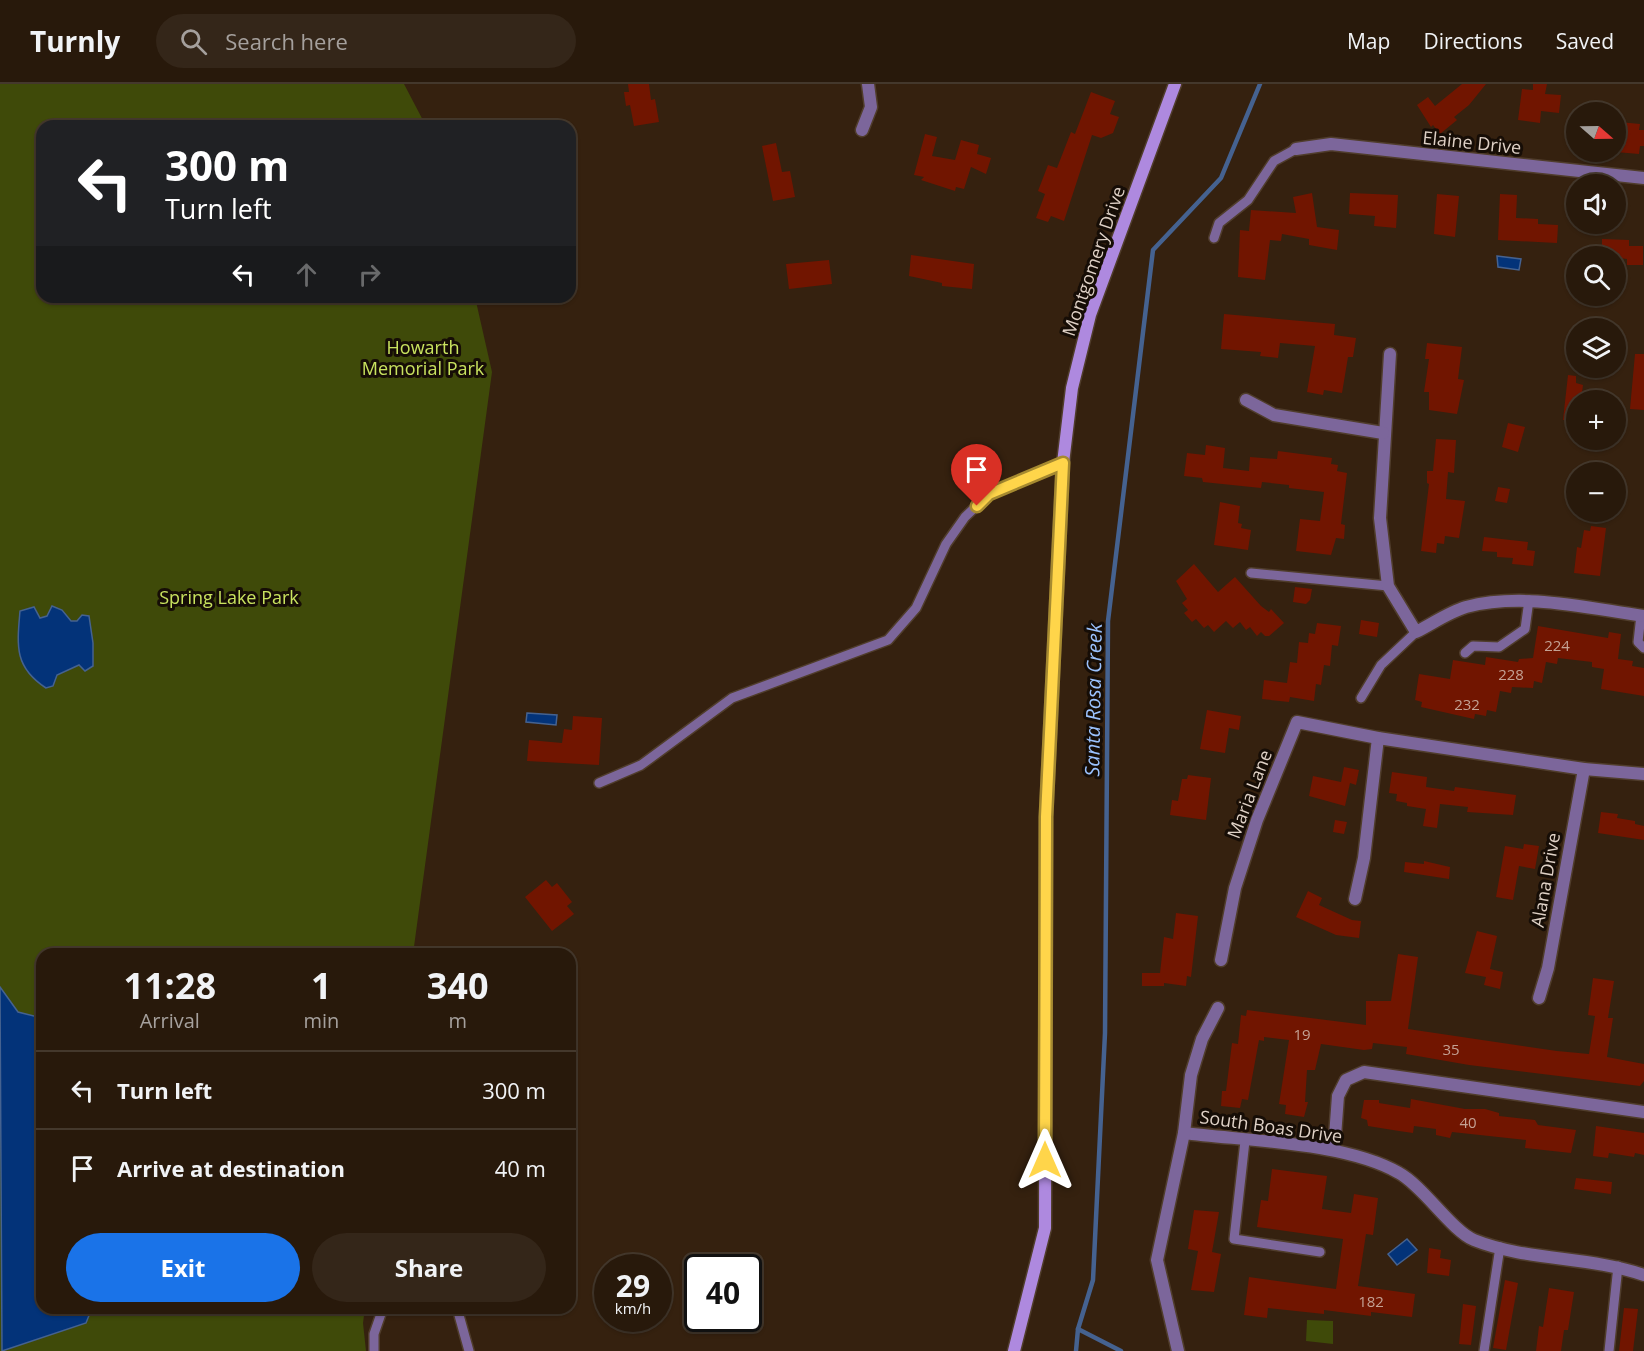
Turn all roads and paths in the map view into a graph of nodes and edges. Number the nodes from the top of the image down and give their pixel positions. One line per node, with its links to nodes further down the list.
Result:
1 (868, 84): 3 (street)
2 (1175, 84): 10 (street, Montgomery Drive)
3 (862, 130)
4 (1296, 149): 5 (street, Elaine Drive); 6 (lane)
5 (1644, 178)
6 (1214, 238)
7 (1390, 354): 9 (street)
8 (1246, 400): 9 (street)
9 (1383, 433): 12 (street)
10 (1063, 463): 22 (lane); 39 (street, Montgomery Drive)
11 (1251, 573): 12 (lane)
12 (1388, 586): 15 (street)
13 (1529, 600): 14 (street); 15 (street); 17 (lane)
14 (1642, 615): 16 (lane)
15 (1416, 632): 18 (lane)
16 (1644, 648)
17 (1465, 653)
18 (1361, 698)
19 (1378, 738): 20 (street, Maria Lane); 23 (street); 24 (street, Maria Lane)
20 (1584, 769): 21 (street, Maria Lane); 25 (street, Alana Drive)
21 (1644, 774)
22 (599, 783)
23 (1355, 899)
24 (1221, 960)
25 (1539, 998)
26 (1218, 1008): 28 (street)
27 (1644, 1112): 30 (street)
28 (1184, 1133): 29 (street, South Boas Drive); 40 (street)
29 (1245, 1141): 30 (street, South Boas Drive); 32 (lane)
30 (1334, 1150): 31 (street, South Boas Drive)
31 (1500, 1247): 33 (street, South Boas Drive); 41 (lane)
32 (1320, 1252)
33 (1618, 1266): 34 (street, South Boas Drive); 42 (lane)
34 (1644, 1275)
35 (381, 1314): 37 (lane)
36 (459, 1314): 38 (lane)
37 (374, 1351)
38 (469, 1351)
39 (1014, 1351)
40 (1178, 1351)
41 (1484, 1351)
42 (1609, 1351)

